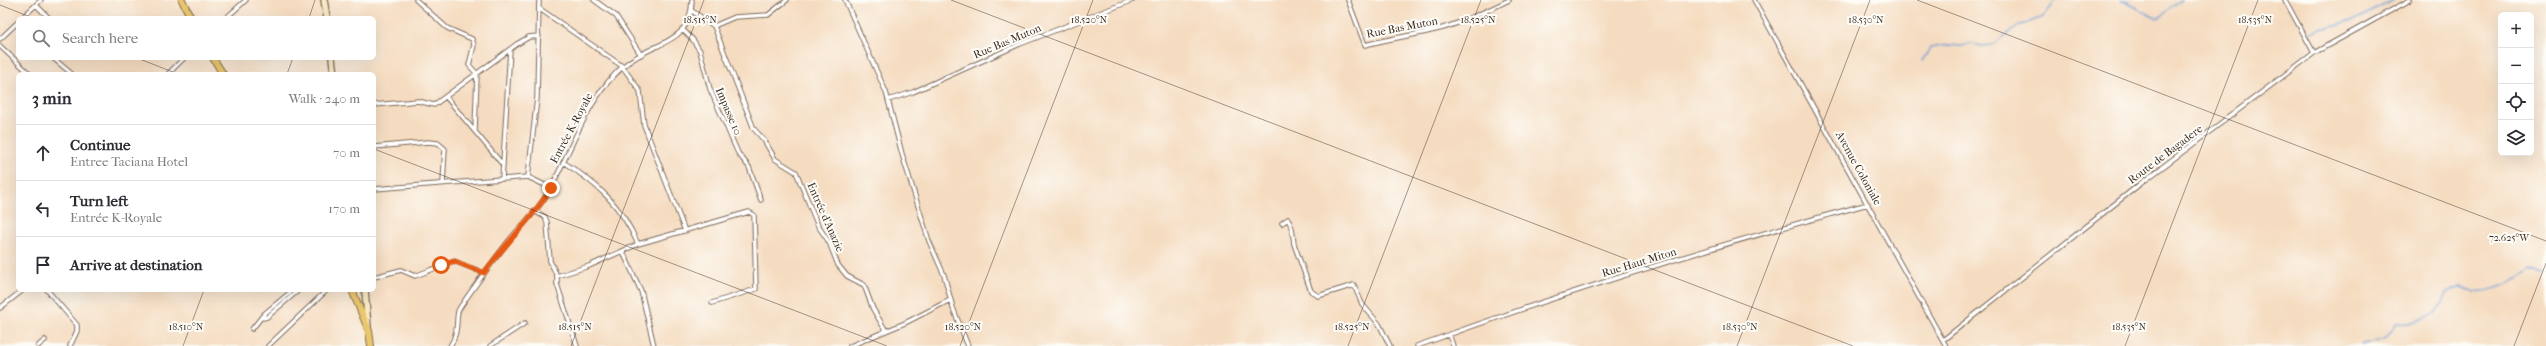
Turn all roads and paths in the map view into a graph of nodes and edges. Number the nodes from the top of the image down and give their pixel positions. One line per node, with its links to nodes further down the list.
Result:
1 (41, 0): 17 (street)
2 (182, 0): 22 (main road)
3 (246, 0): 23 (street)
4 (324, 0): 24 (main road)
5 (416, 0): 44 (street)
6 (539, 0): 18 (street)
7 (594, 0): 33 (street)
8 (692, 0): 19 (street, Entrée K-Royale)
9 (787, 0): 26 (street)
10 (845, 0): 46 (street)
11 (1134, 0): 46 (street, Rue Bas Muton)
12 (1348, 0): 13 (street, Rue Bas Muton)
13 (1508, 0)
14 (1754, 0): 58 (street, Avenue Coloniale)
15 (2285, 0): 32 (street)
16 (2410, 0): 32 (street, Route de Bagadere)
17 (36, 5): 20 (street); 21 (street)
18 (540, 9): 28 (street); 38 (street)
19 (692, 11): 26 (street); 27 (street, Entrée K-Royale)
20 (24, 16)
21 (47, 16)
22 (190, 16)
23 (228, 16)
24 (327, 16)
25 (16, 25): 29 (street)
26 (714, 26): 81 (street, Entrée d'Anazie)
27 (682, 29): 33 (street, Entrée K-Royale); 57 (street, Impasse 10)
28 (539, 36): 31 (street); 52 (street)
29 (0, 39)
30 (0, 46): 39 (street)
31 (510, 50): 44 (street); 51 (street)
32 (2314, 53): 84 (street, Route de Bagadere)
33 (640, 55): 38 (street, Entrée K-Royale)
34 (55, 60): 40 (street)
35 (182, 60): 41 (street)
36 (214, 60): 42 (main road)
37 (332, 60): 43 (main road)
38 (622, 66): 50 (street, Entrée K-Royale); 61 (street)
39 (28, 72)
40 (70, 72)
41 (170, 72)
42 (222, 72)
43 (334, 72)
44 (477, 74): 45 (street); 48 (street)
45 (446, 97): 47 (street); 48 (street)
46 (888, 100): 74 (street)
47 (376, 105)
48 (474, 131): 51 (street)
49 (376, 147): 54 (street)
50 (563, 162): 55 (street, Entrée K-Royale); 62 (street)
51 (503, 165): 53 (street)
52 (528, 177): 53 (street); 55 (street)
53 (502, 179): 54 (street)
54 (443, 183): 56 (street)
55 (551, 188): 59 (street, Entrée K-Royale)
56 (376, 189)
57 (761, 200)
58 (1868, 204): 82 (street, Rue Haut Miton); 84 (street, Avenue Coloniale)
59 (536, 212): 64 (street, Entrée K-Royale); 66 (street)
60 (1282, 223): 96 (street)
61 (685, 230): 62 (street); 75 (street)
62 (638, 244): 63 (street)
63 (623, 252): 66 (street); 93 (street)
64 (484, 273): 65 (street); 85 (street, Entrée K-Royale)
65 (376, 276)
66 (557, 276): 92 (street)
67 (20, 292): 76 (street)
68 (49, 292): 87 (street)
69 (291, 292): 77 (street)
70 (297, 292): 77 (street)
71 (325, 292): 88 (street)
72 (353, 292): 80 (main road)
73 (365, 292): 80 (main road)
74 (950, 300): 81 (street); 95 (street)
75 (712, 303)
76 (0, 308)
77 (263, 318): 79 (street)
78 (525, 323): 91 (street)
79 (252, 328)
80 (368, 331): 89 (main road)
81 (886, 331): 94 (street)
82 (1449, 334): 97 (street, Rue Haut Miton); 98 (street)
83 (45, 340): 86 (street)
84 (1943, 340): 99 (street, Avenue Coloniale)
85 (452, 344): 90 (street)
86 (38, 346)
87 (70, 346)
88 (268, 346)
89 (371, 346)
90 (456, 346)
91 (490, 346)
92 (577, 346)
93 (654, 346)
94 (850, 346)
95 (968, 346)
96 (1390, 346)
97 (1417, 346)
98 (1454, 346)
99 (1946, 346)

